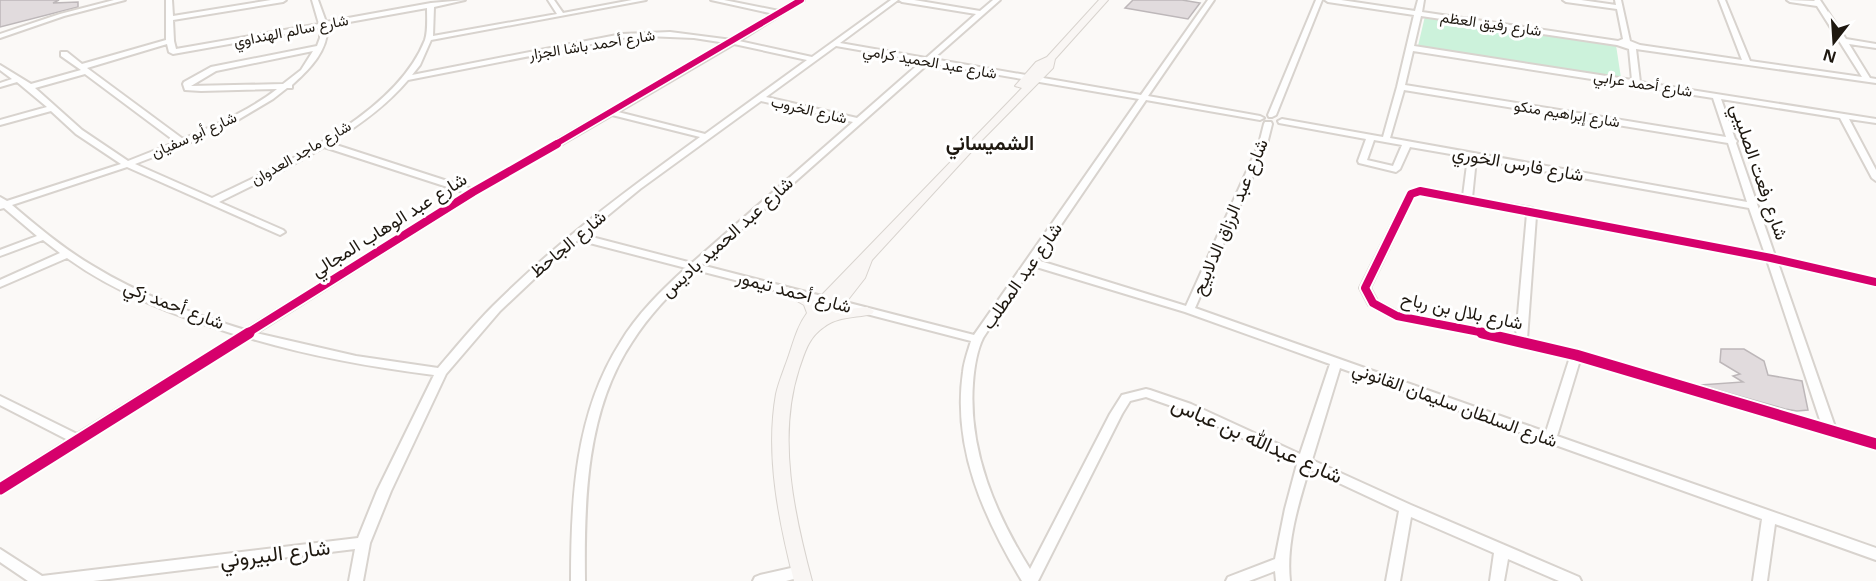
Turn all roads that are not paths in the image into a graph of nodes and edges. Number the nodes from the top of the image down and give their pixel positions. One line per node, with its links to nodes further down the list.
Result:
1 (122, 0): 30 (street)
2 (169, 0): 28 (street)
3 (283, 0): 28 (street)
4 (315, 0): 29 (street, شارع أبو سفيان)
5 (462, 0): 23 (street, شارع سالم الهنداوي)
6 (551, 0): 27 (street)
7 (643, 0): 27 (street)
8 (714, 0): 24 (street)
9 (801, 0): 24 (street, شارع عبد الوهاب المجالي)
10 (895, 0): 35 (street, شارع الجاحظ)
11 (902, 0): 25 (street)
12 (997, 0): 25 (street, شارع عبد الحميد باديس)
13 (1104, 0): 48 (street)
14 (1210, 0): 56 (street, شارع عبد المطلب)
15 (1319, 0): 61 (street, شارع عبد الرزاق الدلابيح)
16 (1328, 0): 26 (street, شارع رفيق العظم)
17 (1421, 0): 26 (street)
18 (1566, 0): 22 (street)
19 (1722, 0): 43 (street)
20 (1790, 0): 21 (street)
21 (1818, 2): 33 (street)
22 (1619, 4): 36 (street)
23 (430, 5): 29 (street, شارع سالم الهنداوي); 31 (street, شارع ماجد العدوان)
24 (781, 13): 34 (street, شارع عبد الوهاب المجالي)
25 (981, 13): 42 (street, شارع عبد الحميد باديس)
26 (1418, 13): 36 (street, شارع رفيق العظم); 39 (street)
27 (561, 15): 31 (street)
28 (169, 18): 32 (street)
29 (324, 25): 32 (street, شارع سالم الهنداوي); 38 (street, شارع أبو سفيان)
30 (0, 36)
31 (428, 39): 46 (street, شارع ماجد العدوان)
32 (170, 41): 45 (street)
33 (1843, 41): 37 (street); 49 (street)
34 (734, 42): 41 (street, شارع أحمد باشا الجزار); 46 (street, شارع أحمد باشا الجزار); 59 (street, شارع عبد الوهاب المجالي)
35 (834, 45): 41 (street, شارع الجاحظ); 42 (street, شارع عبد الحميد كرامي)
36 (1629, 45): 43 (street, شارع رفيق العظم); 50 (street)
37 (1876, 46)
38 (320, 48): 52 (street, شارع أبو سفيان); 52 (street)
39 (1410, 48): 50 (street, شارع أحمد عرابي); 54 (street)
40 (64, 54): 45 (street)
41 (813, 59): 57 (street, شارع الجاحظ)
42 (927, 61): 48 (street, شارع عبد الحميد كرامي); 62 (street, شارع عبد الحميد باديس)
43 (1746, 61): 49 (street, شارع رفيق العظم)
44 (0, 67): 47 (street)
45 (83, 69): 53 (street); 69 (street)
46 (406, 78): 70 (street, شارع ماجد العدوان)
47 (20, 79): 51 (street); 53 (street)
48 (1031, 80): 56 (street); 93 (street)
49 (1872, 80)
50 (1636, 83): 55 (street, شارع أحمد عرابي)
51 (0, 85)
52 (289, 86): 69 (street, شارع أبو سفيان)
53 (30, 87): 58 (street)
54 (1401, 87): 67 (street); 68 (street, شارع إبراهيم منكو)
55 (1716, 96): 60 (street, شارع أحمد عرابي); 68 (street, شارع رفعت الصليبي)
56 (1144, 97): 61 (street); 88 (street, شارع عبد المطلب)
57 (758, 98): 62 (street, شارع الخروب); 65 (street, شارع الجاحظ)
58 (52, 108): 64 (street); 73 (street)
59 (610, 112): 65 (street); 76 (street, شارع عبد الوهاب المجالي)
60 (1843, 116): 63 (street, شارع أحمد عرابي); 74 (street)
61 (1267, 119): 66 (street, شارع فارس الخوري); 94 (street, شارع عبد الرزاق الدلابيح)
62 (860, 121): 89 (street, شارع عبد الحميد باديس)
63 (1876, 121)
64 (0, 123)
65 (704, 136): 83 (street, شارع الجاحظ)
66 (1371, 137): 67 (street, شارع فارس الخوري); 71 (street)
67 (1386, 140): 71 (street, شارع فارس الخوري)
68 (1733, 141): 80 (street, شارع رفعت الصليبي)
69 (181, 142): 73 (street, شارع أبو سفيان)
70 (323, 144): 76 (street); 78 (street, شارع ماجد العدوان)
71 (1407, 144): 72 (street, شارع فارس الخوري)
72 (1472, 156): 77 (street); 80 (street, شارع فارس الخوري)
73 (127, 164): 78 (street); 79 (street, شارع أبو سفيان)
74 (1873, 168): 75 (street)
75 (1876, 178)
76 (473, 192): 97 (street, شارع عبد الوهاب المجالي)
77 (1467, 198): 81 (street, شارع بلال بن رباح); 99 (street, شارع بلال بن رباح)
78 (213, 201): 82 (street)
79 (2, 204): 84 (street, شارع أحمد زكي)
80 (1754, 206): 87 (street, شارع رفعت الصليبي)
81 (1532, 211): 87 (street, شارع بلال بن رباح); 99 (street)
82 (280, 232)
83 (575, 236): 89 (street, شارع أحمد تيمور); 102 (street, شارع الجاحظ)
84 (43, 237): 85 (street); 86 (street, شارع أحمد زكي)
85 (0, 253)
86 (67, 254): 91 (street); 97 (street, شارع أحمد زكي)
87 (1771, 258): 90 (street, شارع بلال بن رباح); 104 (street, شارع رفعت الصليبي)
88 (1032, 262): 94 (street, شارع السلطان سليمان القانوني); 98 (street, شارع عبد المطلب)
89 (693, 264): 92 (street, شارع أحمد تيمور); 121 (street, شارع عبد الحميد باديس)
90 (1876, 282)
91 (0, 284)
92 (787, 291): 93 (street, شارع أحمد تيمور); 96 (street)
93 (830, 302): 95 (street, شارع أحمد تيمور); 96 (street)
94 (1190, 310): 101 (street, شارع السلطان سليمان القانوني)
95 (867, 311): 96 (street); 98 (street, شارع أحمد تيمور)
96 (817, 318): 117 (street)
97 (246, 333): 102 (street, شارع أحمد زكي); 106 (street, شارع عبد الوهاب المجالي)
98 (977, 339): 123 (street, شارع عبد المطلب)
99 (1521, 341): 100 (street, شارع بلال بن رباح)
100 (1576, 355): 104 (street, شارع بلال بن رباح); 105 (street)
101 (1336, 363): 105 (street, شارع السلطان سليمان القانوني); 108 (street)
102 (441, 372): 112 (street, شارع الجاحظ)
103 (0, 400): 106 (street)
104 (1829, 429): 107 (street, شارع بلال بن رباح)
105 (1550, 438): 111 (street, شارع السلطان سليمان القانوني)
106 (78, 440): 109 (street, شارع عبد الوهاب المجالي)
107 (1876, 444)
108 (1304, 461): 110 (street, شارع عبدالله بن عباس); 116 (street); 123 (street, شارع عبدالله بن عباس)
109 (0, 489)
110 (1406, 509): 113 (street, شارع عبدالله بن عباس); 126 (street)
111 (1769, 516): 114 (street, شارع السلطان سليمان القانوني); 129 (street)
112 (363, 543): 119 (street, شارع البيروني); 120 (street, شارع الجاحظ)
113 (1502, 550): 127 (street); 128 (street, شارع عبدالله بن عباس)
114 (1876, 554)
115 (0, 555): 118 (street)
116 (1280, 563): 124 (street); 125 (street)
117 (801, 576): 122 (street)
118 (39, 581)
119 (44, 581)
120 (356, 581)
121 (578, 581)
122 (760, 581)
123 (1031, 581)
124 (1233, 581)
125 (1283, 581)
126 (1393, 581)
127 (1497, 581)
128 (1574, 581)
129 (1760, 581)

